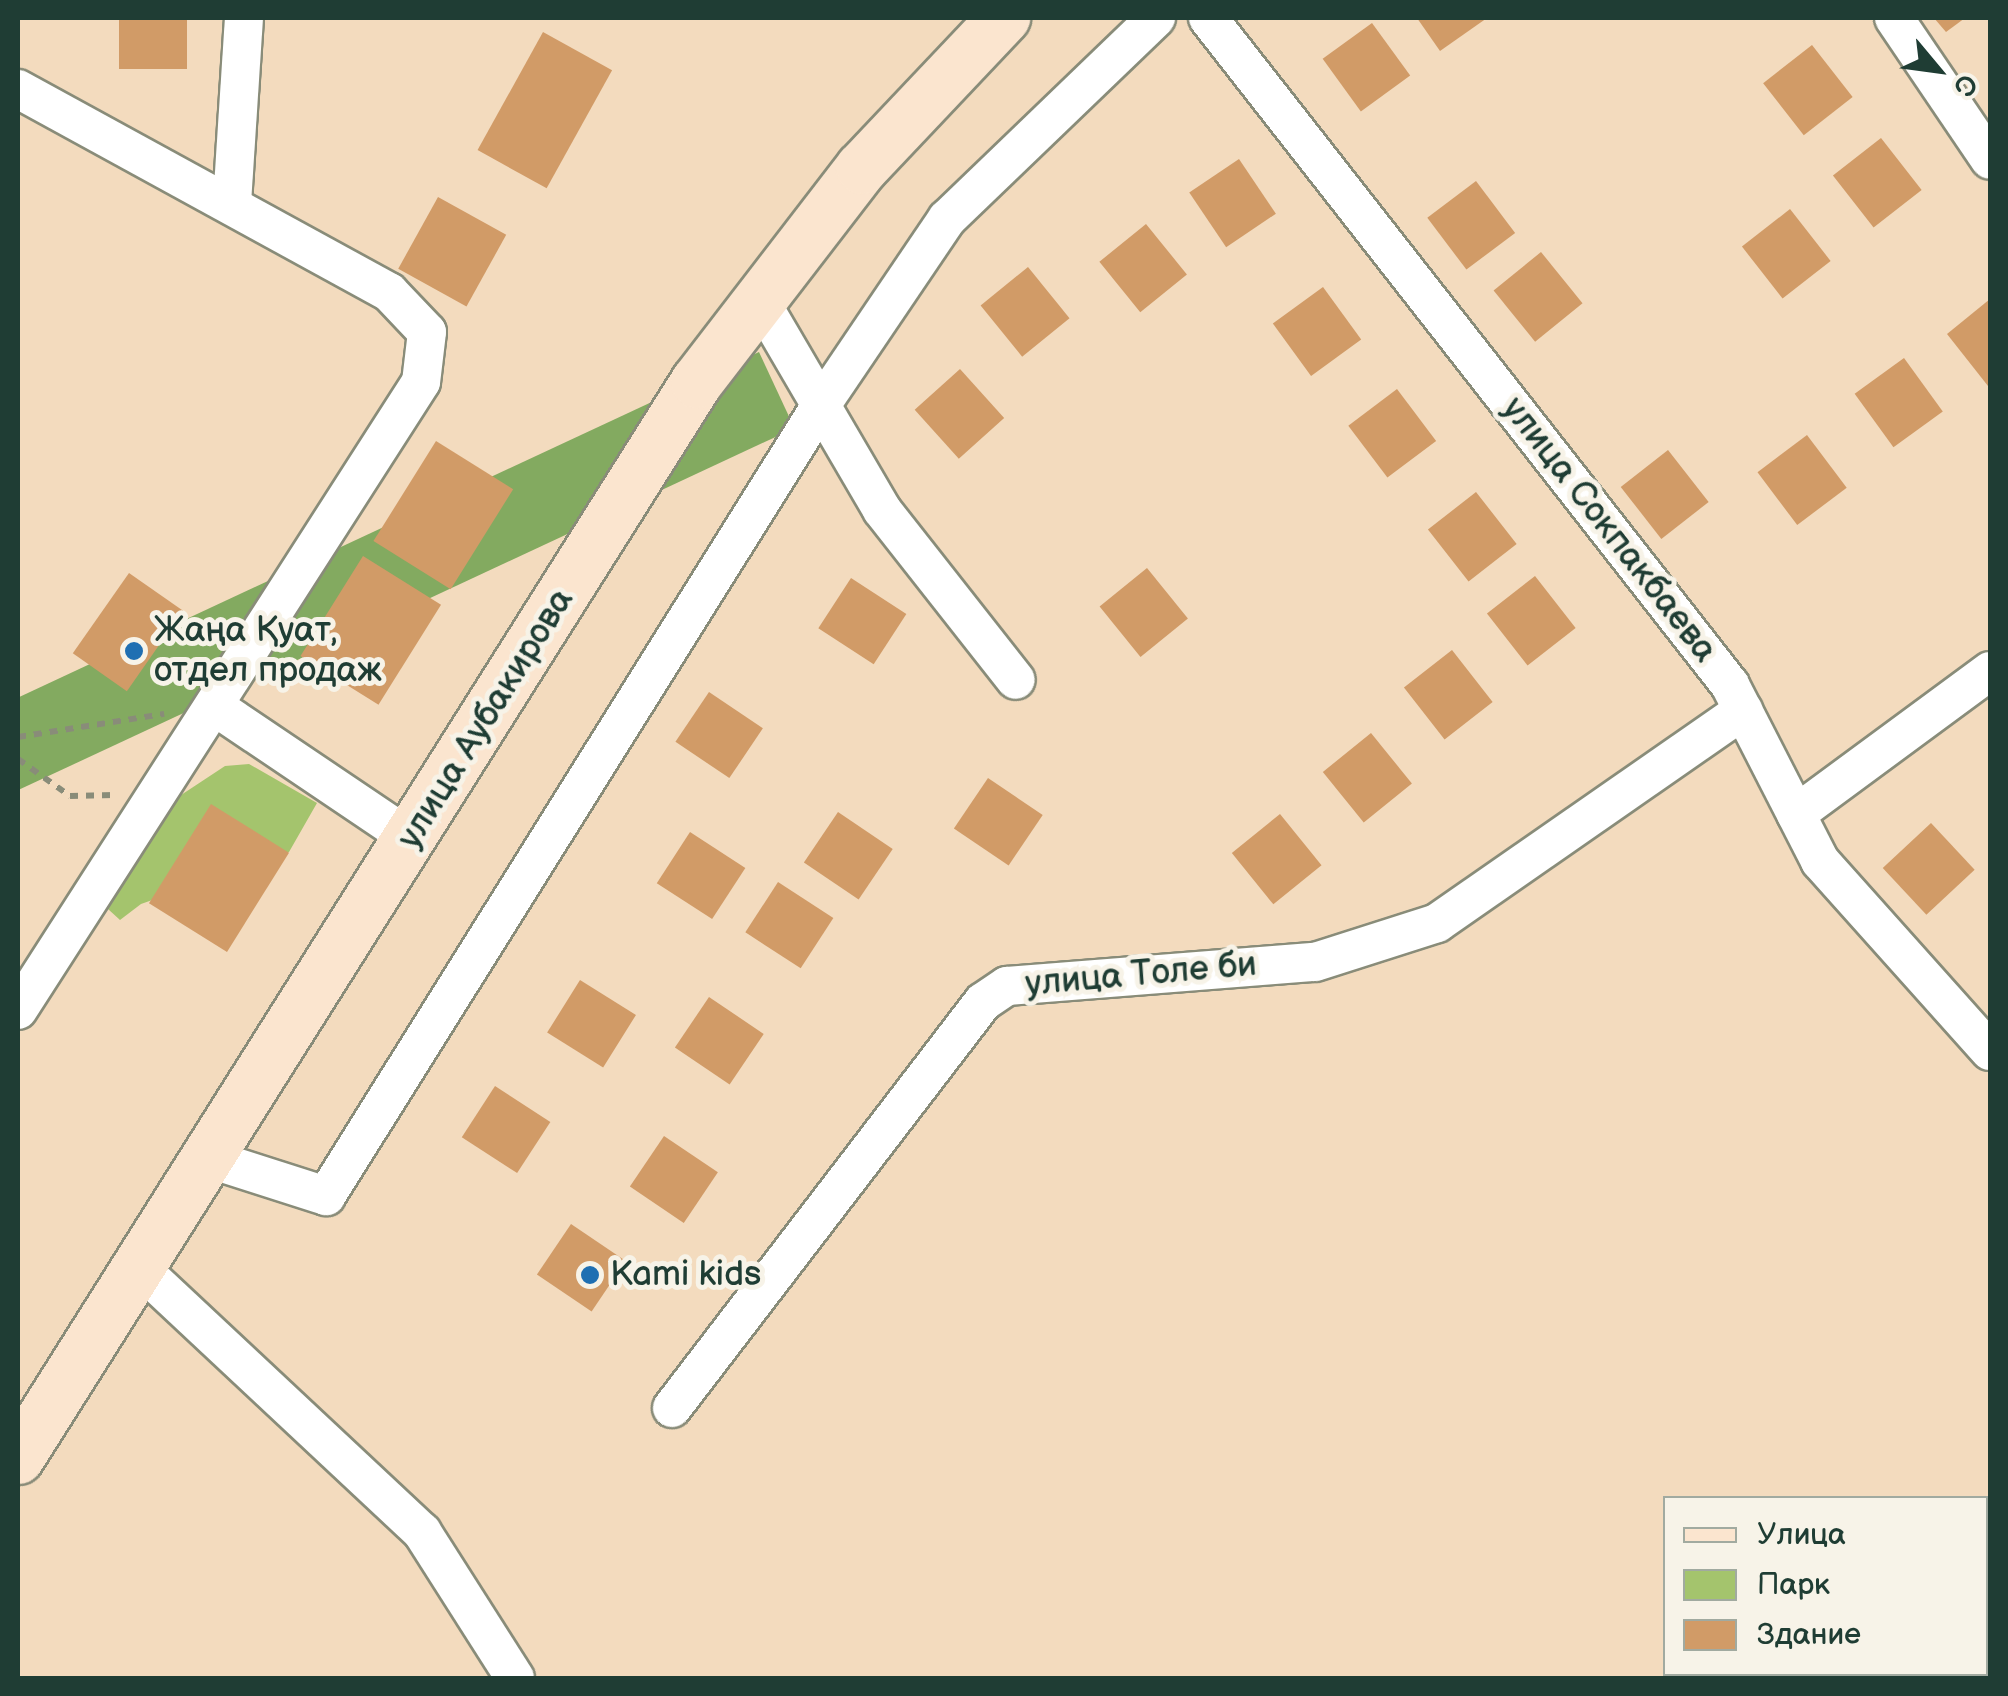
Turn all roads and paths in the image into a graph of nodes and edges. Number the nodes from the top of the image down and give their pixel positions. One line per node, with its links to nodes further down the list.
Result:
1 (244, 18): 8 (street)
2 (1004, 18): 9 (main road, улица Аубакирова)
3 (1156, 18): 10 (street)
4 (1208, 18): 14 (street, улица Сокпакбаева)
5 (1894, 18): 7 (street)
6 (18, 88): 8 (street)
7 (1990, 160)
8 (232, 203): 13 (street)
9 (760, 301): 10 (street); 19 (main road, улица Аубакирова)
10 (821, 405): 12 (street); 22 (street)
11 (1990, 672): 18 (street)
12 (1016, 680)
13 (214, 706): 15 (path); 17 (street); 19 (street)
14 (1743, 710): 18 (street, улица Сокпакбаева); 24 (street, улица Толе би)
15 (18, 737)
16 (18, 759): 17 (path)
17 (174, 759): 20 (street)
18 (1796, 814): 21 (street, улица Сокпакбаева)
19 (412, 839): 22 (main road, улица Аубакирова)
20 (18, 1010)
21 (1990, 1052)
22 (210, 1159): 23 (main road, улица Аубакирова)
23 (140, 1269): 25 (main road, улица Аубакирова); 26 (street)
24 (672, 1408)
25 (18, 1458)
26 (515, 1678)

